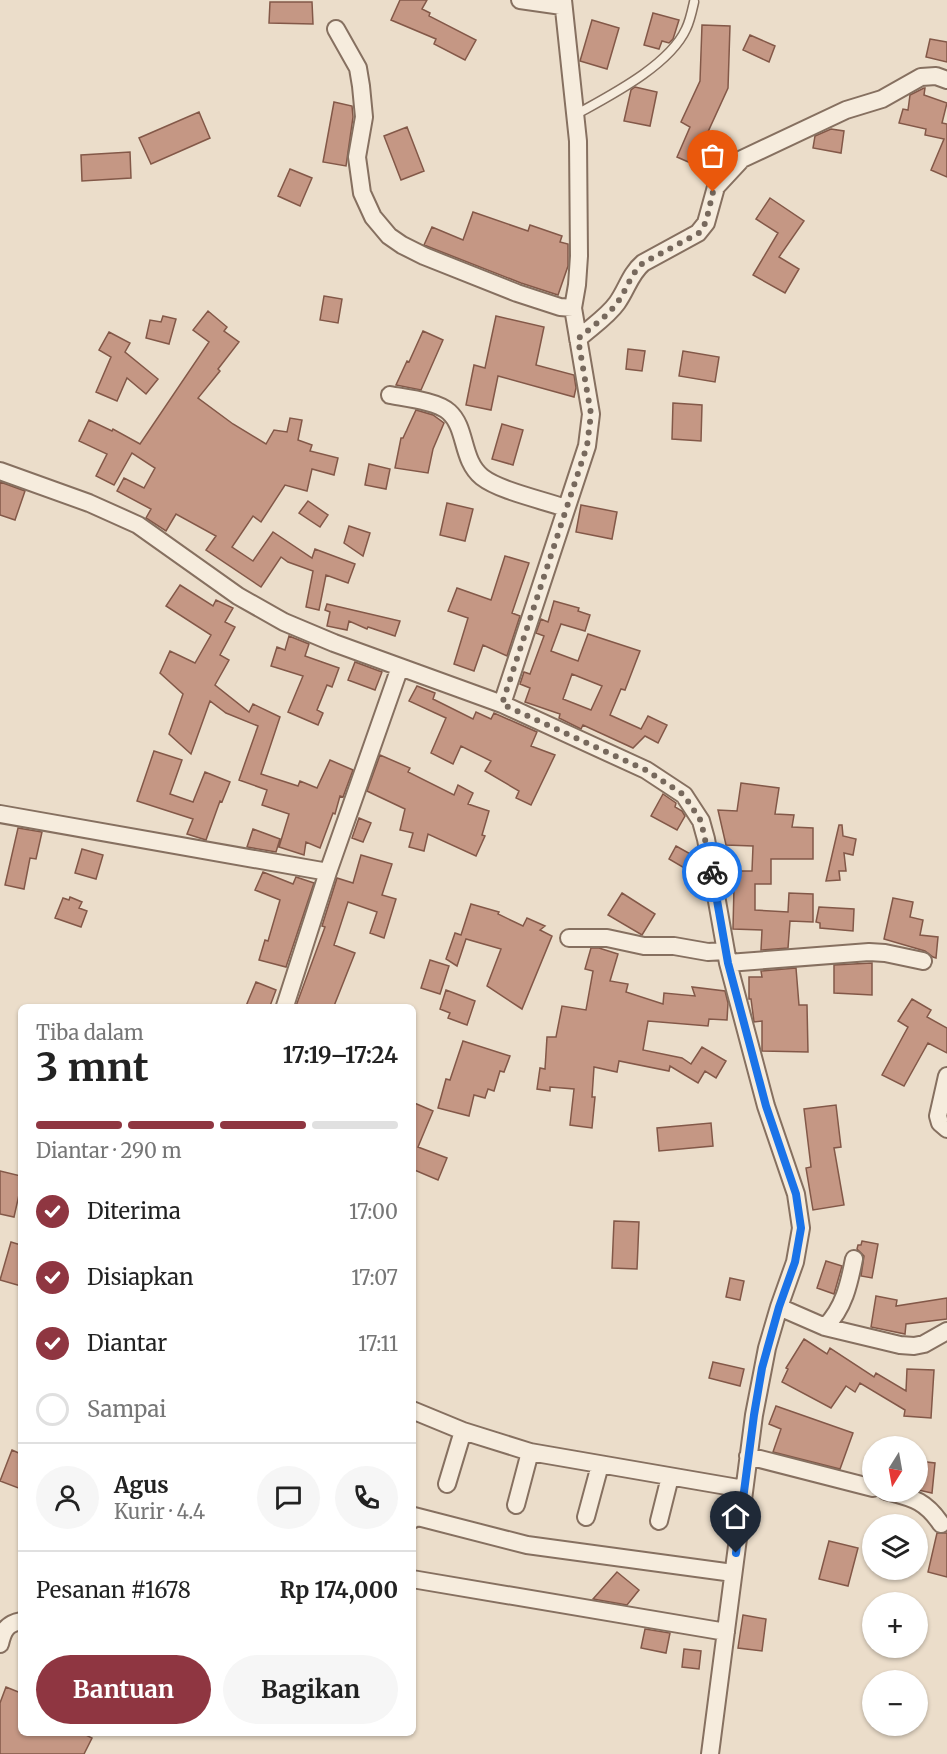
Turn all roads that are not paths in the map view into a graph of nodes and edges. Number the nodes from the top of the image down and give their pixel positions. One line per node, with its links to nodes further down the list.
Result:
1 (520, 0): 3 (street)
2 (694, 2): 6 (lane)
3 (563, 3): 6 (street)
4 (336, 29): 7 (street)
5 (947, 80): 8 (street)
6 (575, 115): 7 (street)
7 (573, 308): 8 (street)
8 (578, 339): 11 (street)
9 (390, 395): 11 (street)
10 (0, 471): 12 (street)
11 (565, 508): 13 (street)
12 (400, 668): 13 (street); 15 (street)
13 (502, 704): 17 (street)
14 (0, 814): 15 (street)
15 (328, 872): 19 (street)
16 (569, 938): 17 (street)
17 (727, 957): 18 (street); 23 (street)
18 (923, 961)
19 (286, 1004)
20 (947, 1076): 21 (street)
21 (947, 1129)
22 (854, 1259): 24 (street)
23 (779, 1307): 24 (street); 29 (street)
24 (825, 1327): 25 (street)
25 (947, 1331)
26 (416, 1416): 27 (street)
27 (463, 1431): 28 (street); 32 (street)
28 (530, 1452): 30 (street); 36 (street)
29 (748, 1456): 33 (street); 34 (street)
30 (600, 1465): 31 (street); 38 (street)
31 (670, 1477): 34 (street); 39 (street)
32 (447, 1484)
33 (862, 1485)
34 (744, 1489): 41 (street)
35 (920, 1502): 40 (street)
36 (516, 1505)
37 (416, 1517): 41 (street)
38 (586, 1517)
39 (659, 1521)
40 (941, 1524)
41 (733, 1573): 44 (street)
42 (416, 1580): 44 (street)
43 (18, 1623): 45 (street)
44 (726, 1632): 46 (street)
45 (0, 1644)
46 (710, 1754)

